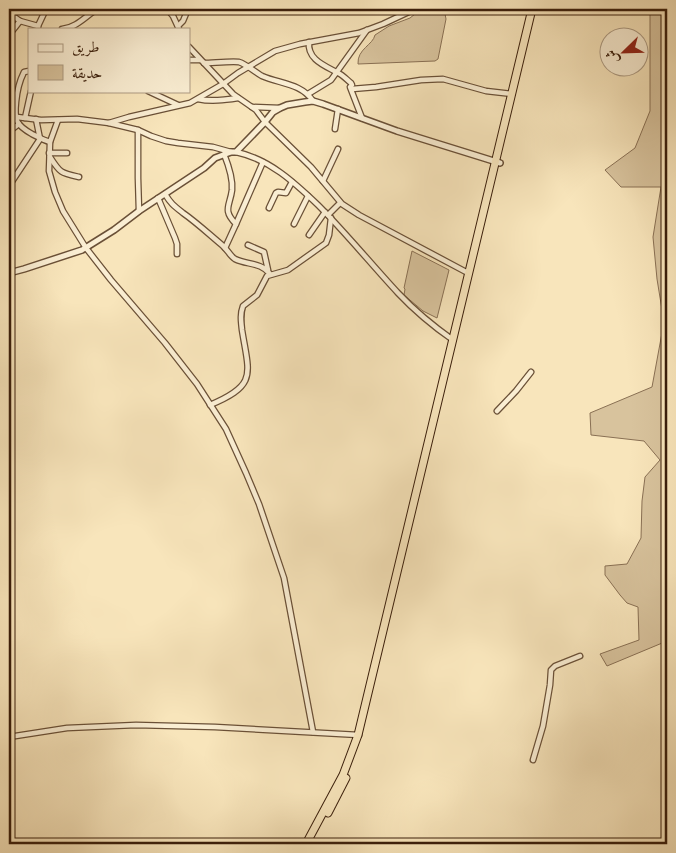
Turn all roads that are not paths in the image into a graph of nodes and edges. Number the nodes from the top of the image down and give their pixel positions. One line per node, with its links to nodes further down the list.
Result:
1 (46, 9): 11 (street)
2 (97, 9): 13 (street)
3 (167, 9): 12 (street)
4 (188, 9): 12 (street)
5 (415, 9): 14 (street)
6 (532, 9): 28 (highway)
7 (536, 9): 56 (highway)
8 (11, 14): 9 (street); 10 (street)
9 (20, 20): 11 (street); 15 (street)
10 (9, 22)
11 (38, 27)
12 (178, 27)
13 (68, 28)
14 (367, 30): 16 (street); 22 (street)
15 (9, 35)
16 (310, 42): 20 (street); 22 (street)
17 (190, 48): 19 (street)
18 (190, 60): 19 (street)
19 (202, 62): 20 (street); 23 (street)
20 (248, 68): 23 (street); 27 (street)
21 (28, 71): 37 (street)
22 (337, 72): 24 (street); 27 (street)
23 (223, 84): 29 (street); 30 (street)
24 (352, 89): 28 (street); 39 (street)
25 (31, 92): 38 (street)
26 (150, 92): 32 (street)
27 (308, 94): 31 (street)
28 (512, 94): 56 (highway)
29 (238, 98): 30 (street); 33 (street)
30 (198, 99): 32 (street)
31 (313, 101): 34 (street); 35 (street)
32 (178, 105): 43 (street)
33 (252, 107): 34 (street); 42 (street)
34 (280, 108): 42 (street)
35 (338, 109): 39 (street); 46 (street)
36 (9, 116): 37 (street)
37 (15, 117): 38 (street); 44 (street)
38 (26, 118): 40 (street)
39 (362, 118): 56 (street)
40 (36, 119): 41 (street); 48 (street)
41 (58, 120): 43 (street); 49 (street)
42 (265, 122): 51 (street); 58 (street)
43 (109, 123): 45 (street)
44 (19, 124): 47 (street); 48 (street)
45 (138, 130): 51 (street); 66 (street)
46 (334, 130)
47 (9, 139)
48 (40, 139): 49 (street); 60 (street)
49 (50, 142): 53 (street)
50 (338, 149): 58 (street)
51 (233, 152): 54 (street); 55 (street)
52 (67, 153): 53 (street)
53 (49, 154): 57 (street); 72 (street)
54 (224, 154): 61 (street); 68 (street)
55 (263, 162): 59 (street); 68 (street)
56 (497, 162): 77 (highway); 84 (highway)
57 (79, 177)
58 (323, 181): 64 (street)
59 (292, 182): 62 (street); 65 (street)
60 (9, 186)
61 (165, 194): 63 (street); 73 (street)
62 (308, 196): 67 (street); 69 (street)
63 (158, 198): 66 (street); 74 (street)
64 (340, 203): 67 (street); 77 (street)
65 (270, 208)
66 (139, 211): 72 (street)
67 (328, 215): 70 (street); 76 (street); 78 (street)
68 (236, 224): 73 (street)
69 (294, 224)
70 (309, 235)
71 (248, 245): 76 (street)
72 (86, 248): 75 (street); 80 (street)
73 (226, 248): 76 (street)
74 (177, 254)
75 (9, 273)
76 (269, 273): 80 (street)
77 (468, 273): 78 (highway)
78 (452, 340): 84 (highway)
79 (531, 372): 81 (street)
80 (210, 405): 83 (street)
81 (497, 411)
82 (580, 656): 86 (street)
83 (313, 732): 84 (street); 85 (street)
84 (360, 735): 87 (highway); 88 (highway)
85 (9, 737)
86 (533, 760)
87 (306, 844)
88 (311, 844)

